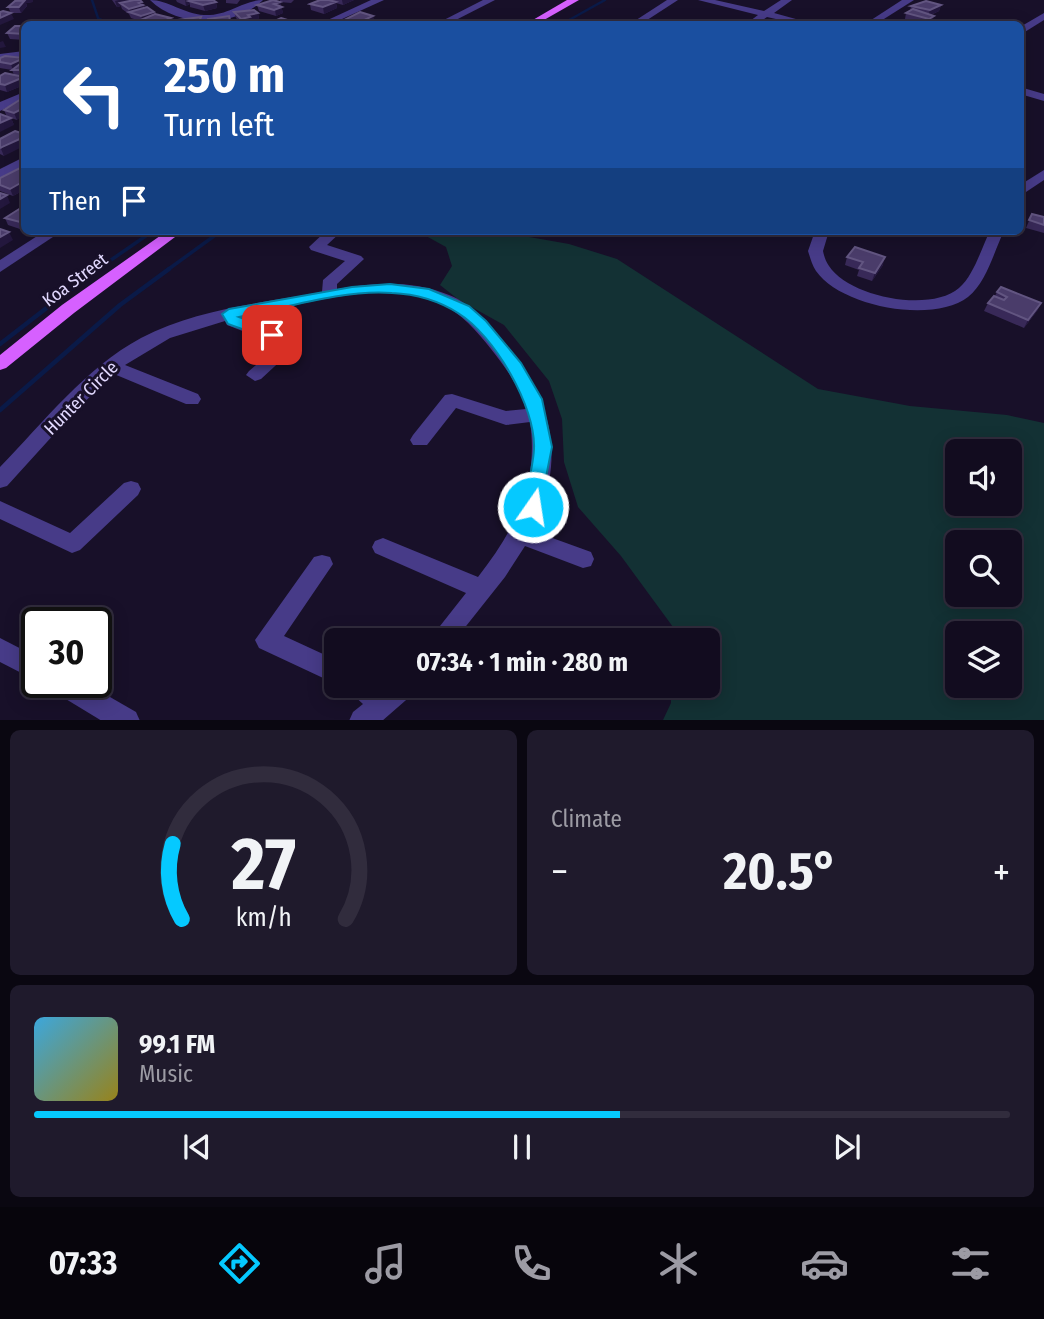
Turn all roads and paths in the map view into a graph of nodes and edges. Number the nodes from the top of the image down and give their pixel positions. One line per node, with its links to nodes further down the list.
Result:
1 (155, 0): 2 (street)
2 (258, 0)
3 (379, 0): 12 (street)
4 (490, 0): 13 (street)
5 (574, 0): 14 (main road)
6 (673, 0): 15 (street)
7 (703, 0): 10 (street)
8 (787, 0): 10 (street)
9 (909, 0): 18 (street)
10 (764, 14): 16 (street); 17 (street)
11 (1044, 16): 19 (street)
12 (331, 21)
13 (447, 21)
14 (536, 21)
15 (640, 21)
16 (755, 21)
17 (796, 21)
18 (875, 21)
19 (1024, 29)
20 (21, 54): 21 (street)
21 (0, 57)
22 (1024, 91): 24 (street)
23 (21, 96): 25 (street)
24 (1044, 98)
25 (0, 107)
26 (21, 164): 27 (street)
27 (0, 174)
28 (1044, 174): 29 (street)
29 (1024, 189)
30 (49, 235): 35 (street)
31 (170, 235): 38 (main road, Koa Street)
32 (330, 235): 36 (street)
33 (820, 235): 34 (street)
34 (995, 235)
35 (0, 267)
36 (330, 295): 37 (street, Hunter Circle); 42 (street, Hunter Circle)
37 (229, 314): 39 (street, Hunter Circle); 40 (street)
38 (0, 364)
39 (112, 366): 41 (street); 44 (street, Hunter Circle)
40 (255, 376)
41 (192, 399)
42 (539, 414): 43 (street); 48 (street, Hunter Circle)
43 (421, 440)
44 (9, 459): 45 (street, Hunter Circle)
45 (0, 480)
46 (131, 489): 47 (street)
47 (0, 509)
48 (520, 535): 50 (street); 52 (street, Hunter Circle)
49 (383, 547): 52 (street)
50 (583, 559)
51 (322, 564): 56 (street)
52 (481, 589): 53 (street, Hunter Circle)
53 (450, 628)
54 (0, 649): 55 (street)
55 (21, 661)
56 (324, 666)
57 (88, 698): 61 (street)
58 (368, 698): 60 (street)
59 (393, 698): 60 (street)
60 (378, 715)
61 (127, 720)

